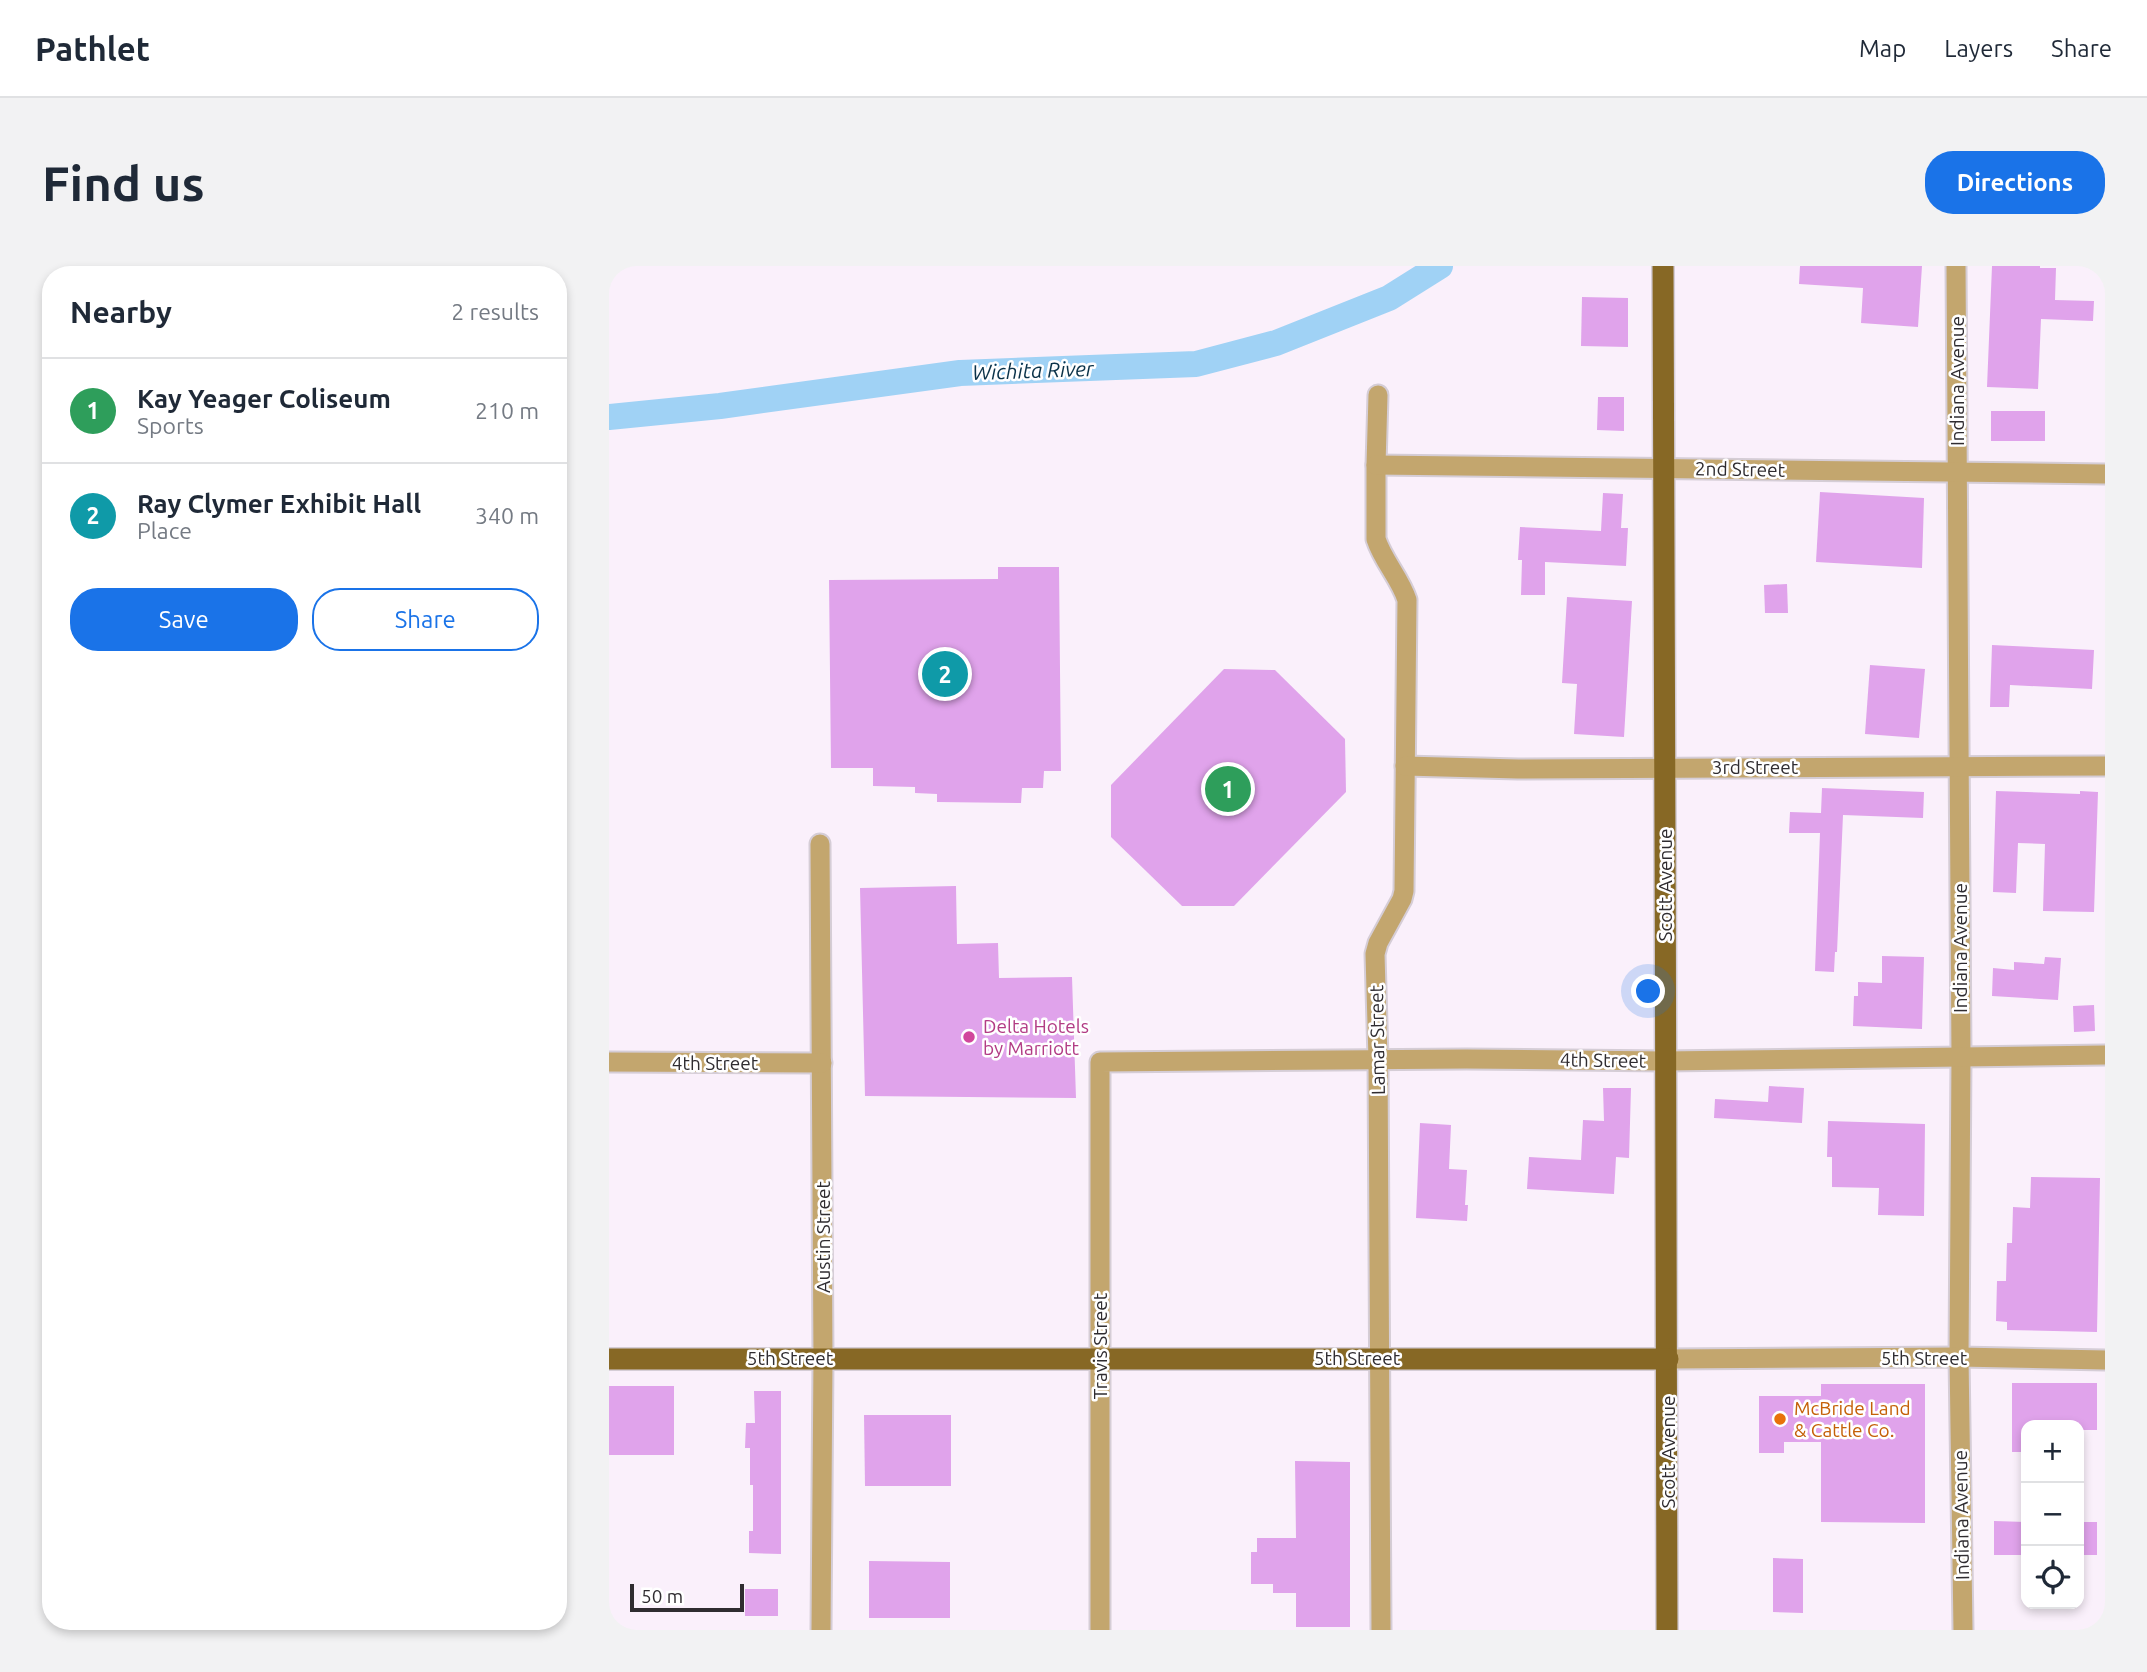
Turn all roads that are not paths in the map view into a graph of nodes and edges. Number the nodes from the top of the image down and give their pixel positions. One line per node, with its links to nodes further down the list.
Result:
1 (1663, 266): 5 (main road, Scott Avenue)
2 (1956, 266): 6 (street, Indiana Avenue)
3 (1378, 395): 4 (street, Lamar Street)
4 (1376, 465): 5 (street, 2nd Street); 8 (street, Lamar Street)
5 (1663, 468): 6 (street, 2nd Street); 10 (main road, Scott Avenue)
6 (1958, 473): 7 (street, 2nd Street); 11 (street, Indiana Avenue)
7 (2105, 474)
8 (1405, 766): 10 (street, 3rd Street); 15 (street, Lamar Street)
9 (2105, 766): 11 (street, 3rd Street)
10 (1665, 767): 11 (street, 3rd Street); 16 (main road, Scott Avenue)
11 (1958, 767): 14 (street, Indiana Avenue)
12 (820, 844): 19 (street, Austin Street)
13 (2105, 1055): 14 (street, 4th Street)
14 (1961, 1057): 16 (street, 4th Street); 20 (street, Indiana Avenue)
15 (1378, 1059): 16 (street, 4th Street); 18 (street, 4th Street); 22 (street, Lamar Street)
16 (1665, 1061): 24 (main road, Scott Avenue)
17 (609, 1062): 19 (street, 4th Street)
18 (1100, 1062): 25 (street, Travis Street)
19 (822, 1063): 21 (street, Austin Street)
20 (1959, 1357): 24 (street, 5th Street); 26 (street, 5th Street); 31 (street, Indiana Avenue)
21 (823, 1358): 23 (main road, 5th Street); 25 (main road, 5th Street); 27 (street, Austin Street)
22 (1379, 1358): 24 (main road, 5th Street); 25 (main road, 5th Street); 29 (street, Lamar Street)
23 (609, 1359)
24 (1668, 1359): 30 (main road, Scott Avenue)
25 (1100, 1360): 28 (street, Travis Street)
26 (2105, 1360)
27 (821, 1630)
28 (1100, 1630)
29 (1381, 1630)
30 (1667, 1630)
31 (1963, 1630)

